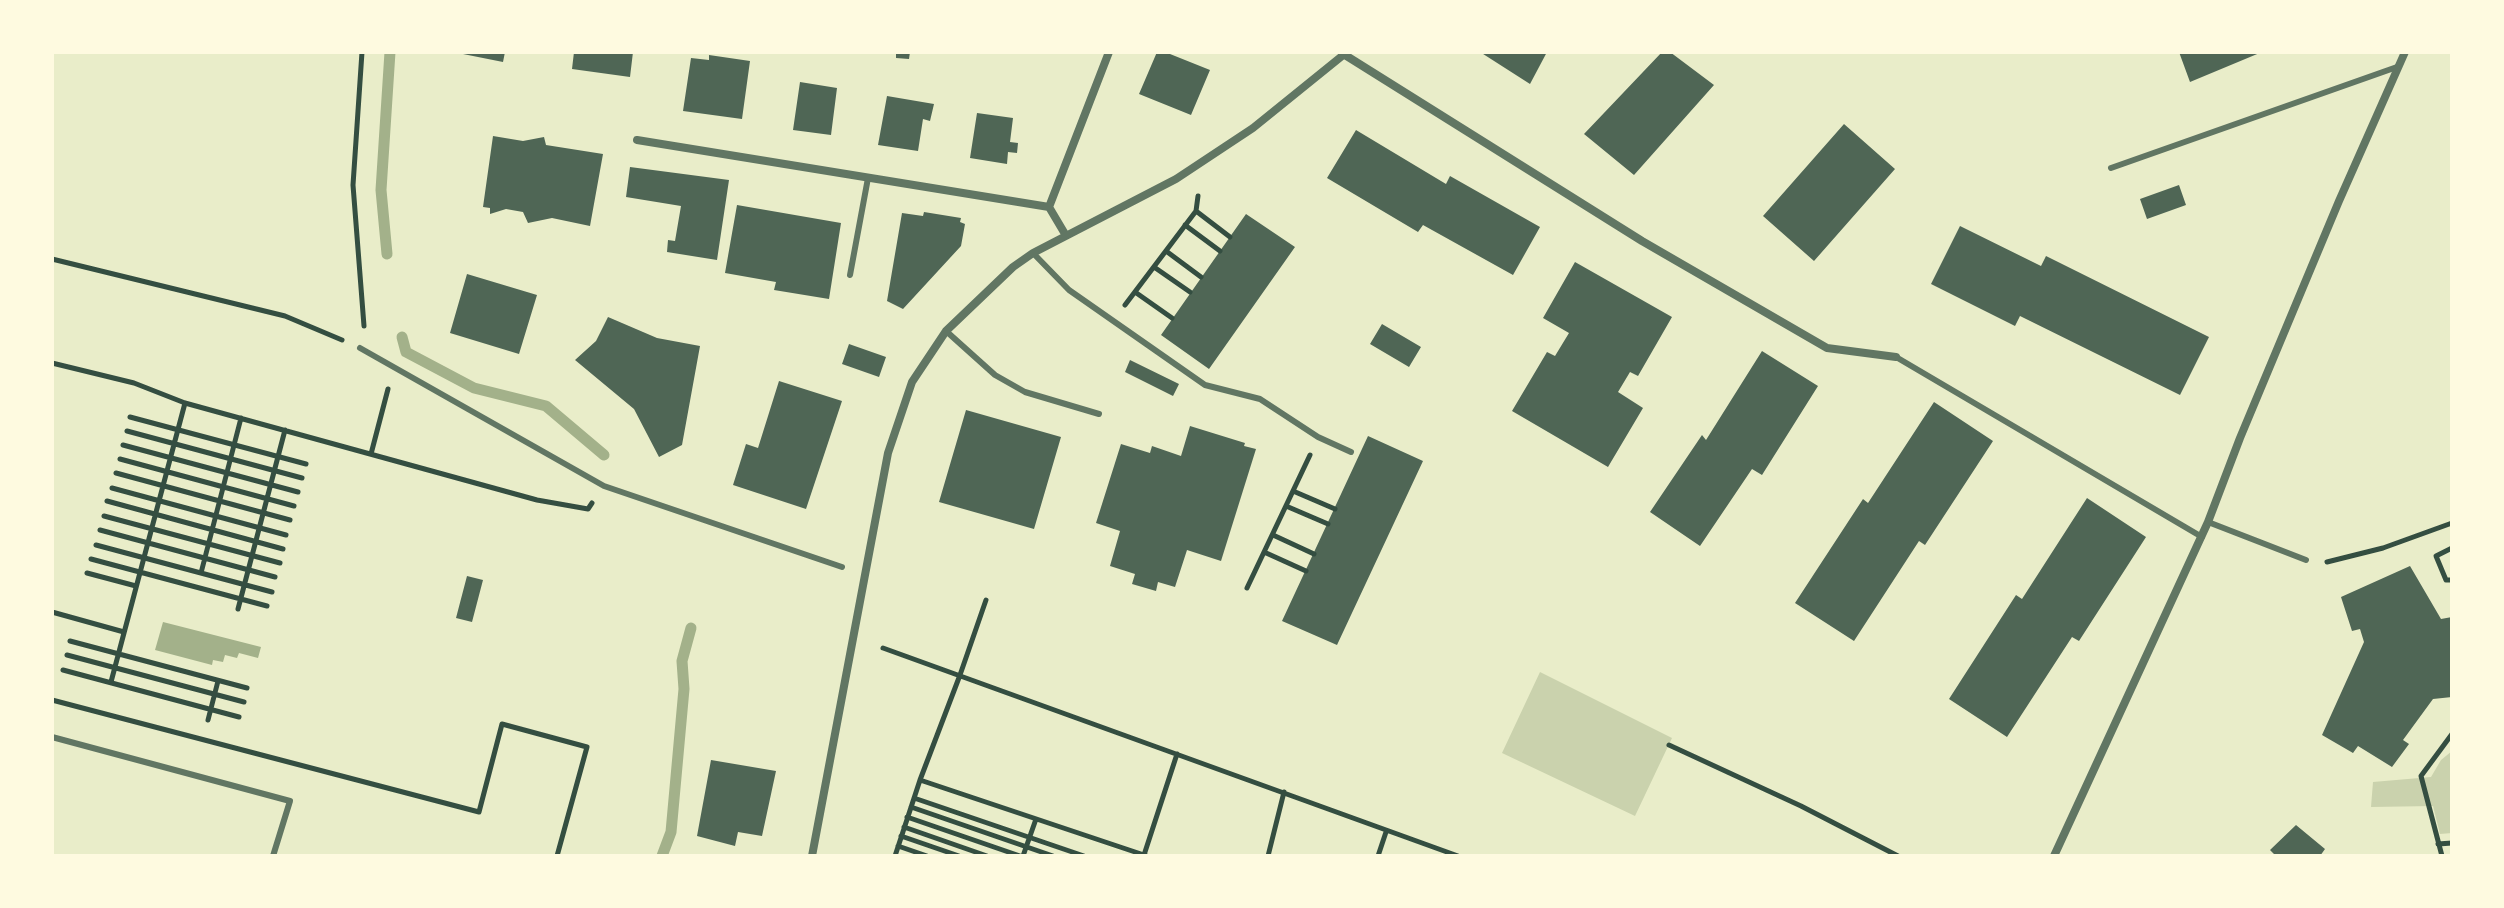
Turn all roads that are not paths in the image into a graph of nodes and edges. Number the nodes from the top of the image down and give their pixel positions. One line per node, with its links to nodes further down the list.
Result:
1 (1109, 52): 8 (street)
2 (2405, 52): 4 (street)
3 (1346, 53): 9 (street); 14 (street)
4 (2397, 67): 6 (lane); 17 (street)
5 (637, 140): 7 (street)
6 (2111, 168)
7 (868, 178): 8 (street); 11 (lane)
8 (1049, 207): 9 (street)
9 (1065, 234): 10 (street)
10 (1033, 253): 12 (street); 16 (lane)
11 (850, 275)
12 (946, 331): 15 (lane); 23 (street)
13 (360, 348): 20 (lane)
14 (1896, 357): 18 (lane)
15 (1099, 414)
16 (1351, 452)
17 (2208, 522): 18 (street); 19 (lane)
18 (2202, 537): 24 (street)
19 (2306, 560)
20 (842, 567)
21 (52, 737): 22 (lane)
22 (273, 856)
23 (812, 856)
24 (2054, 856)

